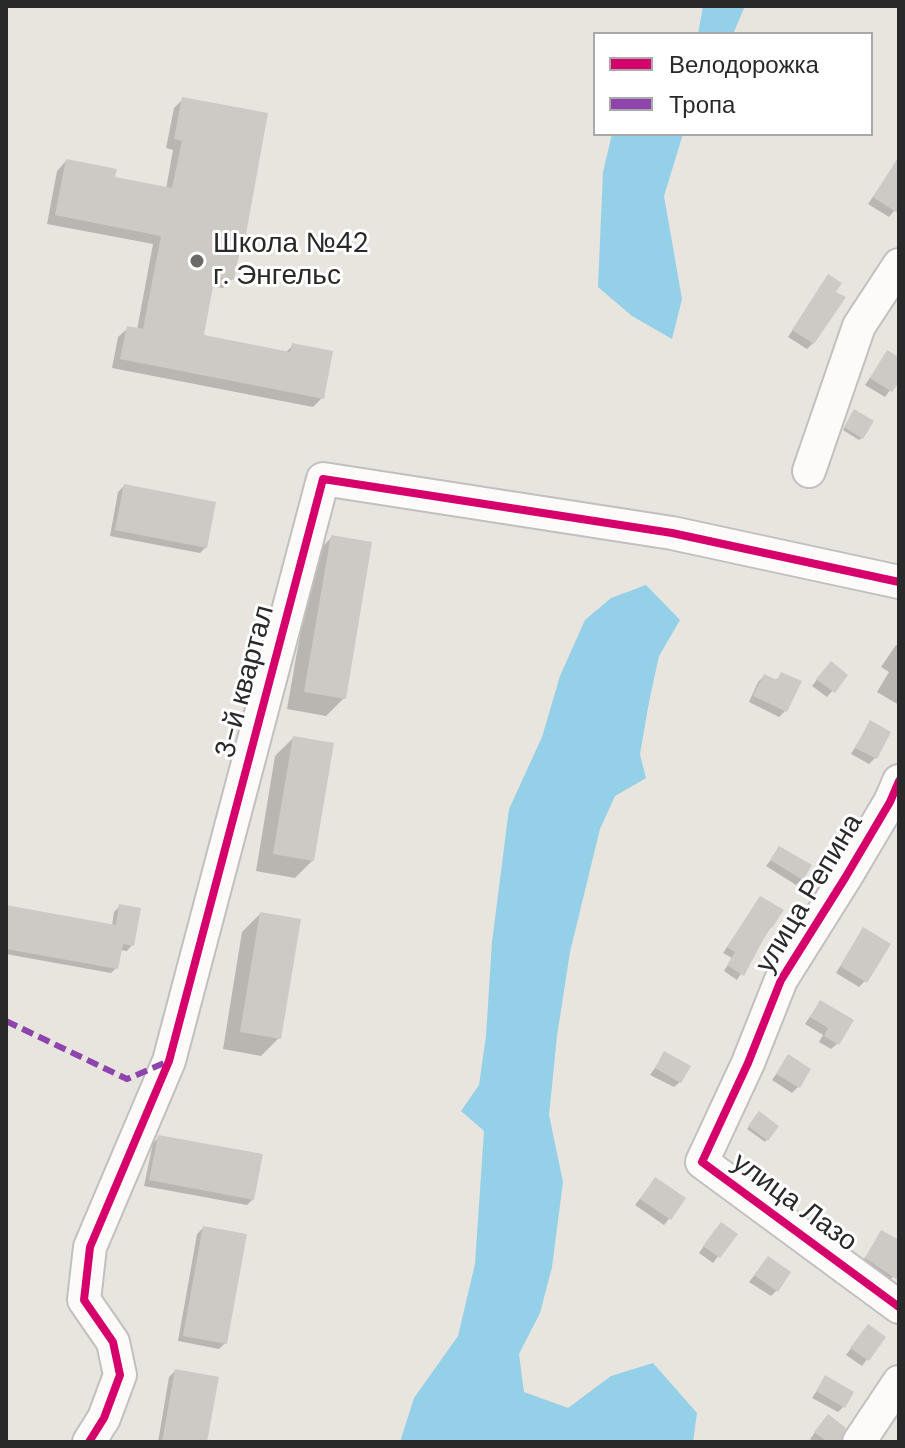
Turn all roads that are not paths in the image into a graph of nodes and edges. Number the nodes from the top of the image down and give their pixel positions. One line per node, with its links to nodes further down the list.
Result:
1 (899, 265): 2 (street)
2 (809, 471)
3 (899, 582): 8 (street, 3-й квартал)
4 (899, 781): 5 (street, улица Репина)
5 (702, 1162): 6 (street, улица Лазо)
6 (899, 1307)
7 (899, 1382): 9 (street)
8 (89, 1442)
9 (859, 1442)

